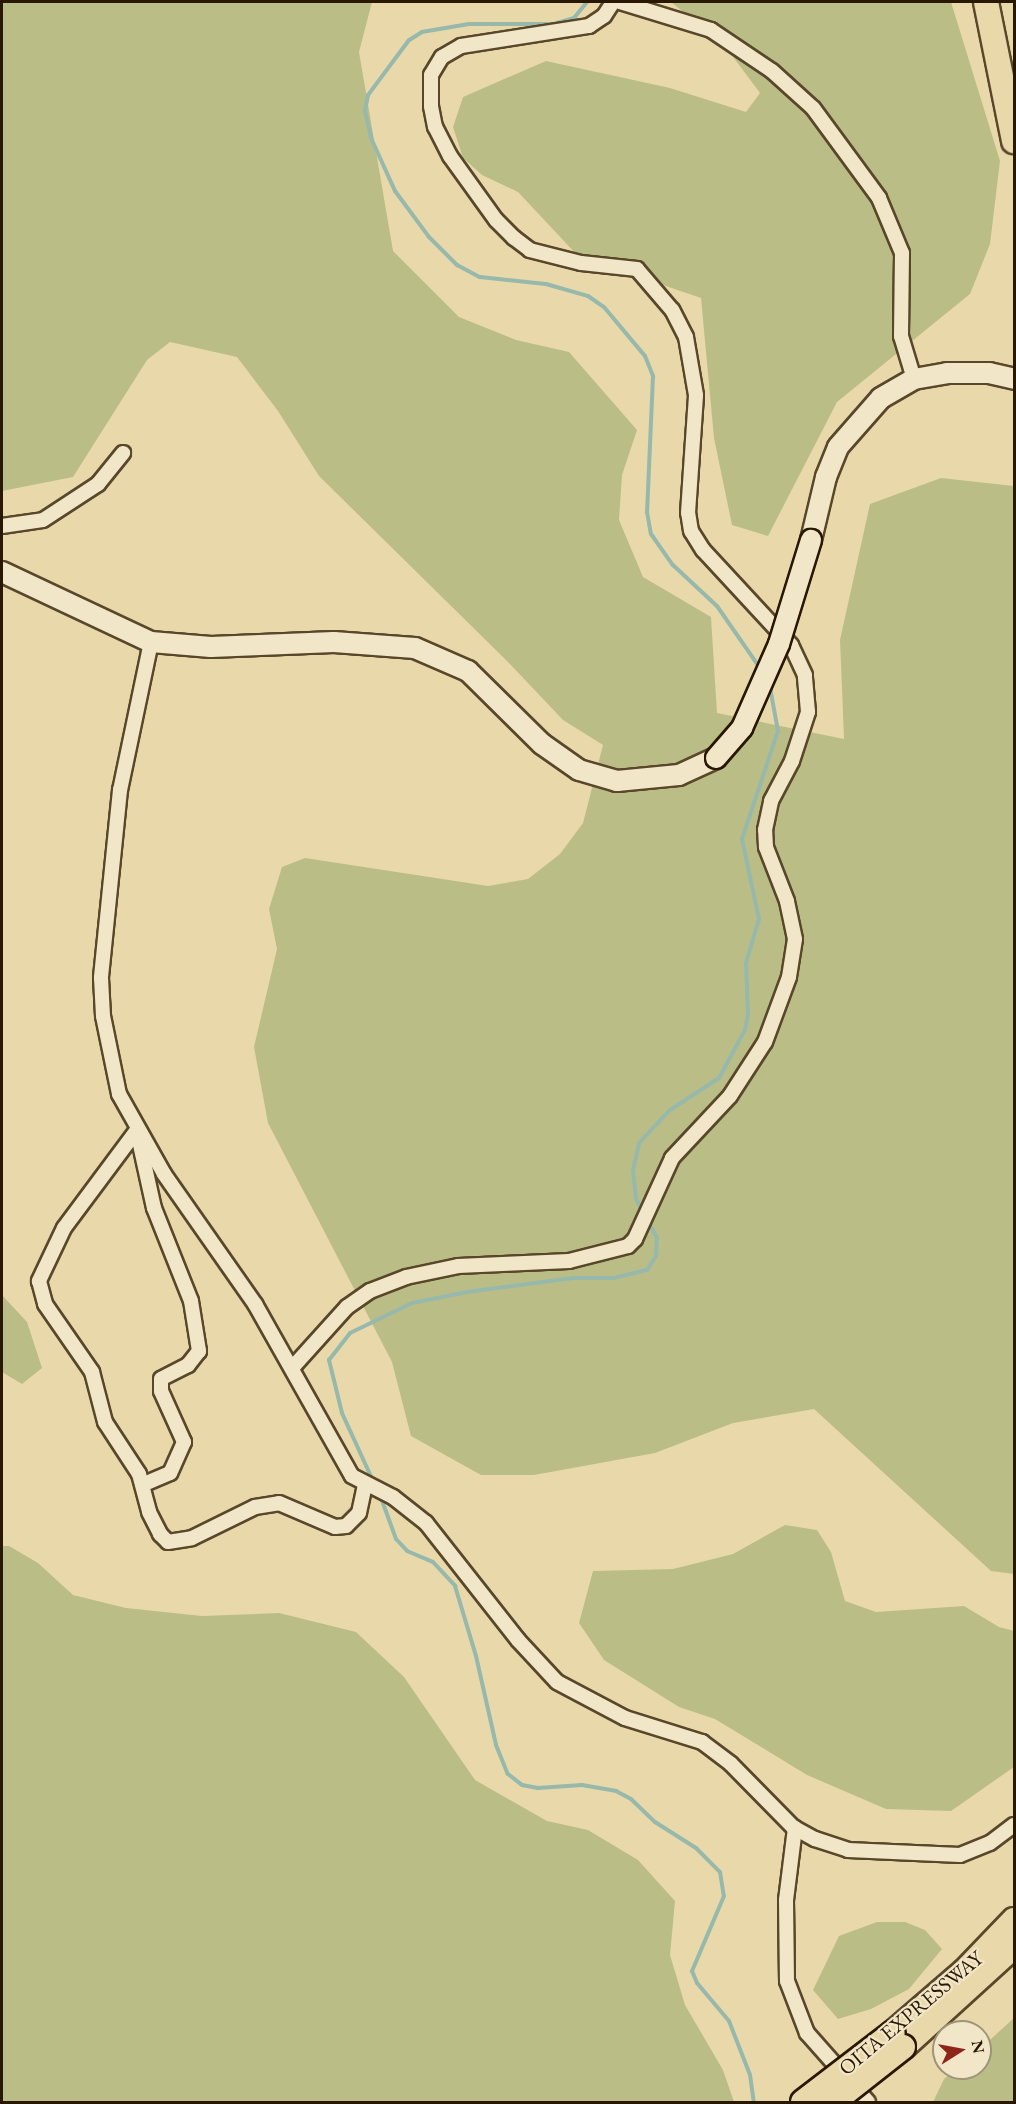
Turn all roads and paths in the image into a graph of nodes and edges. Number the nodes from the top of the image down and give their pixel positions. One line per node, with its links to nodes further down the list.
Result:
1 (613, 2): 14 (street)
2 (620, 2): 7 (street)
3 (986, 2): 6 (highway)
4 (1003, 2): 5 (highway)
5 (1014, 66)
6 (1014, 141)
7 (914, 379): 8 (street); 12 (street, bridge)
8 (1014, 380)
9 (123, 453): 10 (street)
10 (2, 526)
11 (2, 572): 12 (street)
12 (151, 642): 13 (street)
13 (138, 1130): 14 (street); 16 (street); 16 (street)
14 (292, 1368): 15 (street)
15 (366, 1484): 16 (street); 18 (street)
16 (142, 1485)
17 (1014, 1825): 18 (street)
18 (795, 1828): 24 (street)
19 (1014, 1920): 21 (highway, OITA EXPRESSWAY)
20 (1014, 1946): 21 (highway, OITA EXPRESSWAY)
21 (898, 2040): 22 (highway, OITA EXPRESSWAY, bridge); 23 (highway, OITA EXPRESSWAY, bridge)
22 (804, 2103)
23 (833, 2103)
24 (868, 2103)

